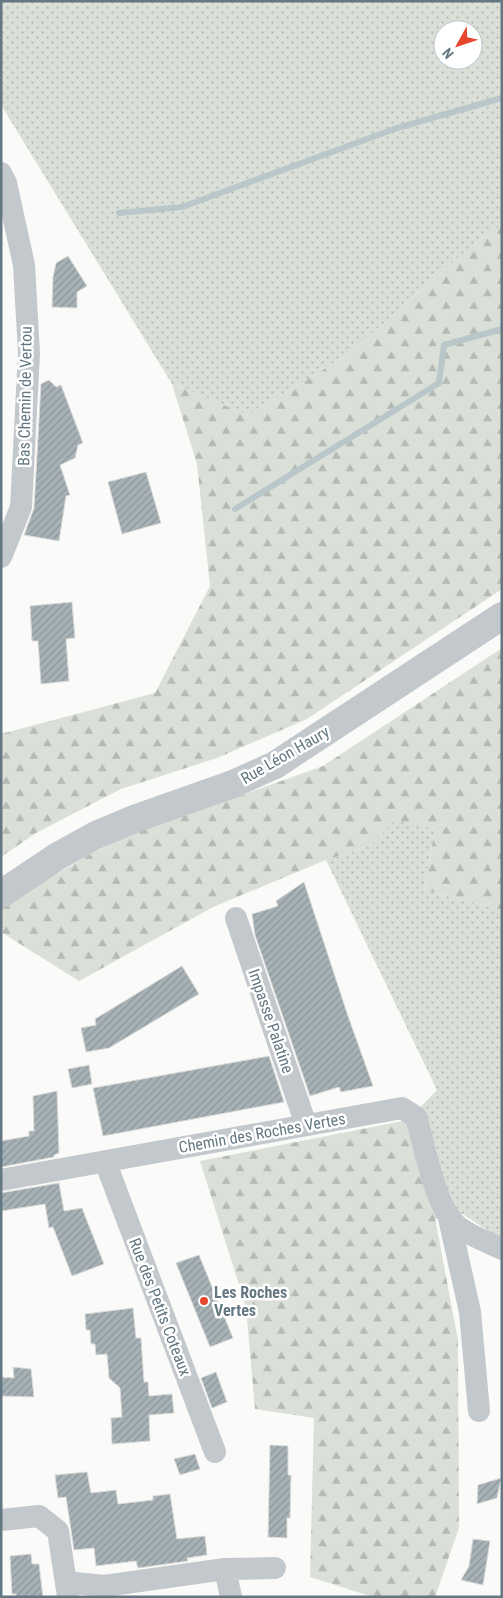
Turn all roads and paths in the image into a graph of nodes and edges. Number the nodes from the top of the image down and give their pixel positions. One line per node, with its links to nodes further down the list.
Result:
1 (1, 173): 2 (street, Bas Chemin de Vertou)
2 (1, 558)
3 (502, 616): 4 (street, Rue Léon Haury)
4 (1, 894)
5 (236, 918): 6 (street, Impasse Palatine)
6 (306, 1126): 7 (street, Chemin des Roches Vertes); 9 (street, Chemin des Roches Vertes)
7 (105, 1161): 8 (street, Chemin des Roches Vertes); 12 (street, Rue des Petits Coteaux)
8 (1, 1180)
9 (449, 1218): 10 (street); 11 (street, Chemin des Roches Vertes)
10 (502, 1249)
11 (479, 1411)
12 (215, 1452)
13 (1, 1520): 16 (street)
14 (274, 1568): 15 (street)
15 (225, 1569): 16 (street); 17 (street)
16 (67, 1589)
17 (231, 1597)

